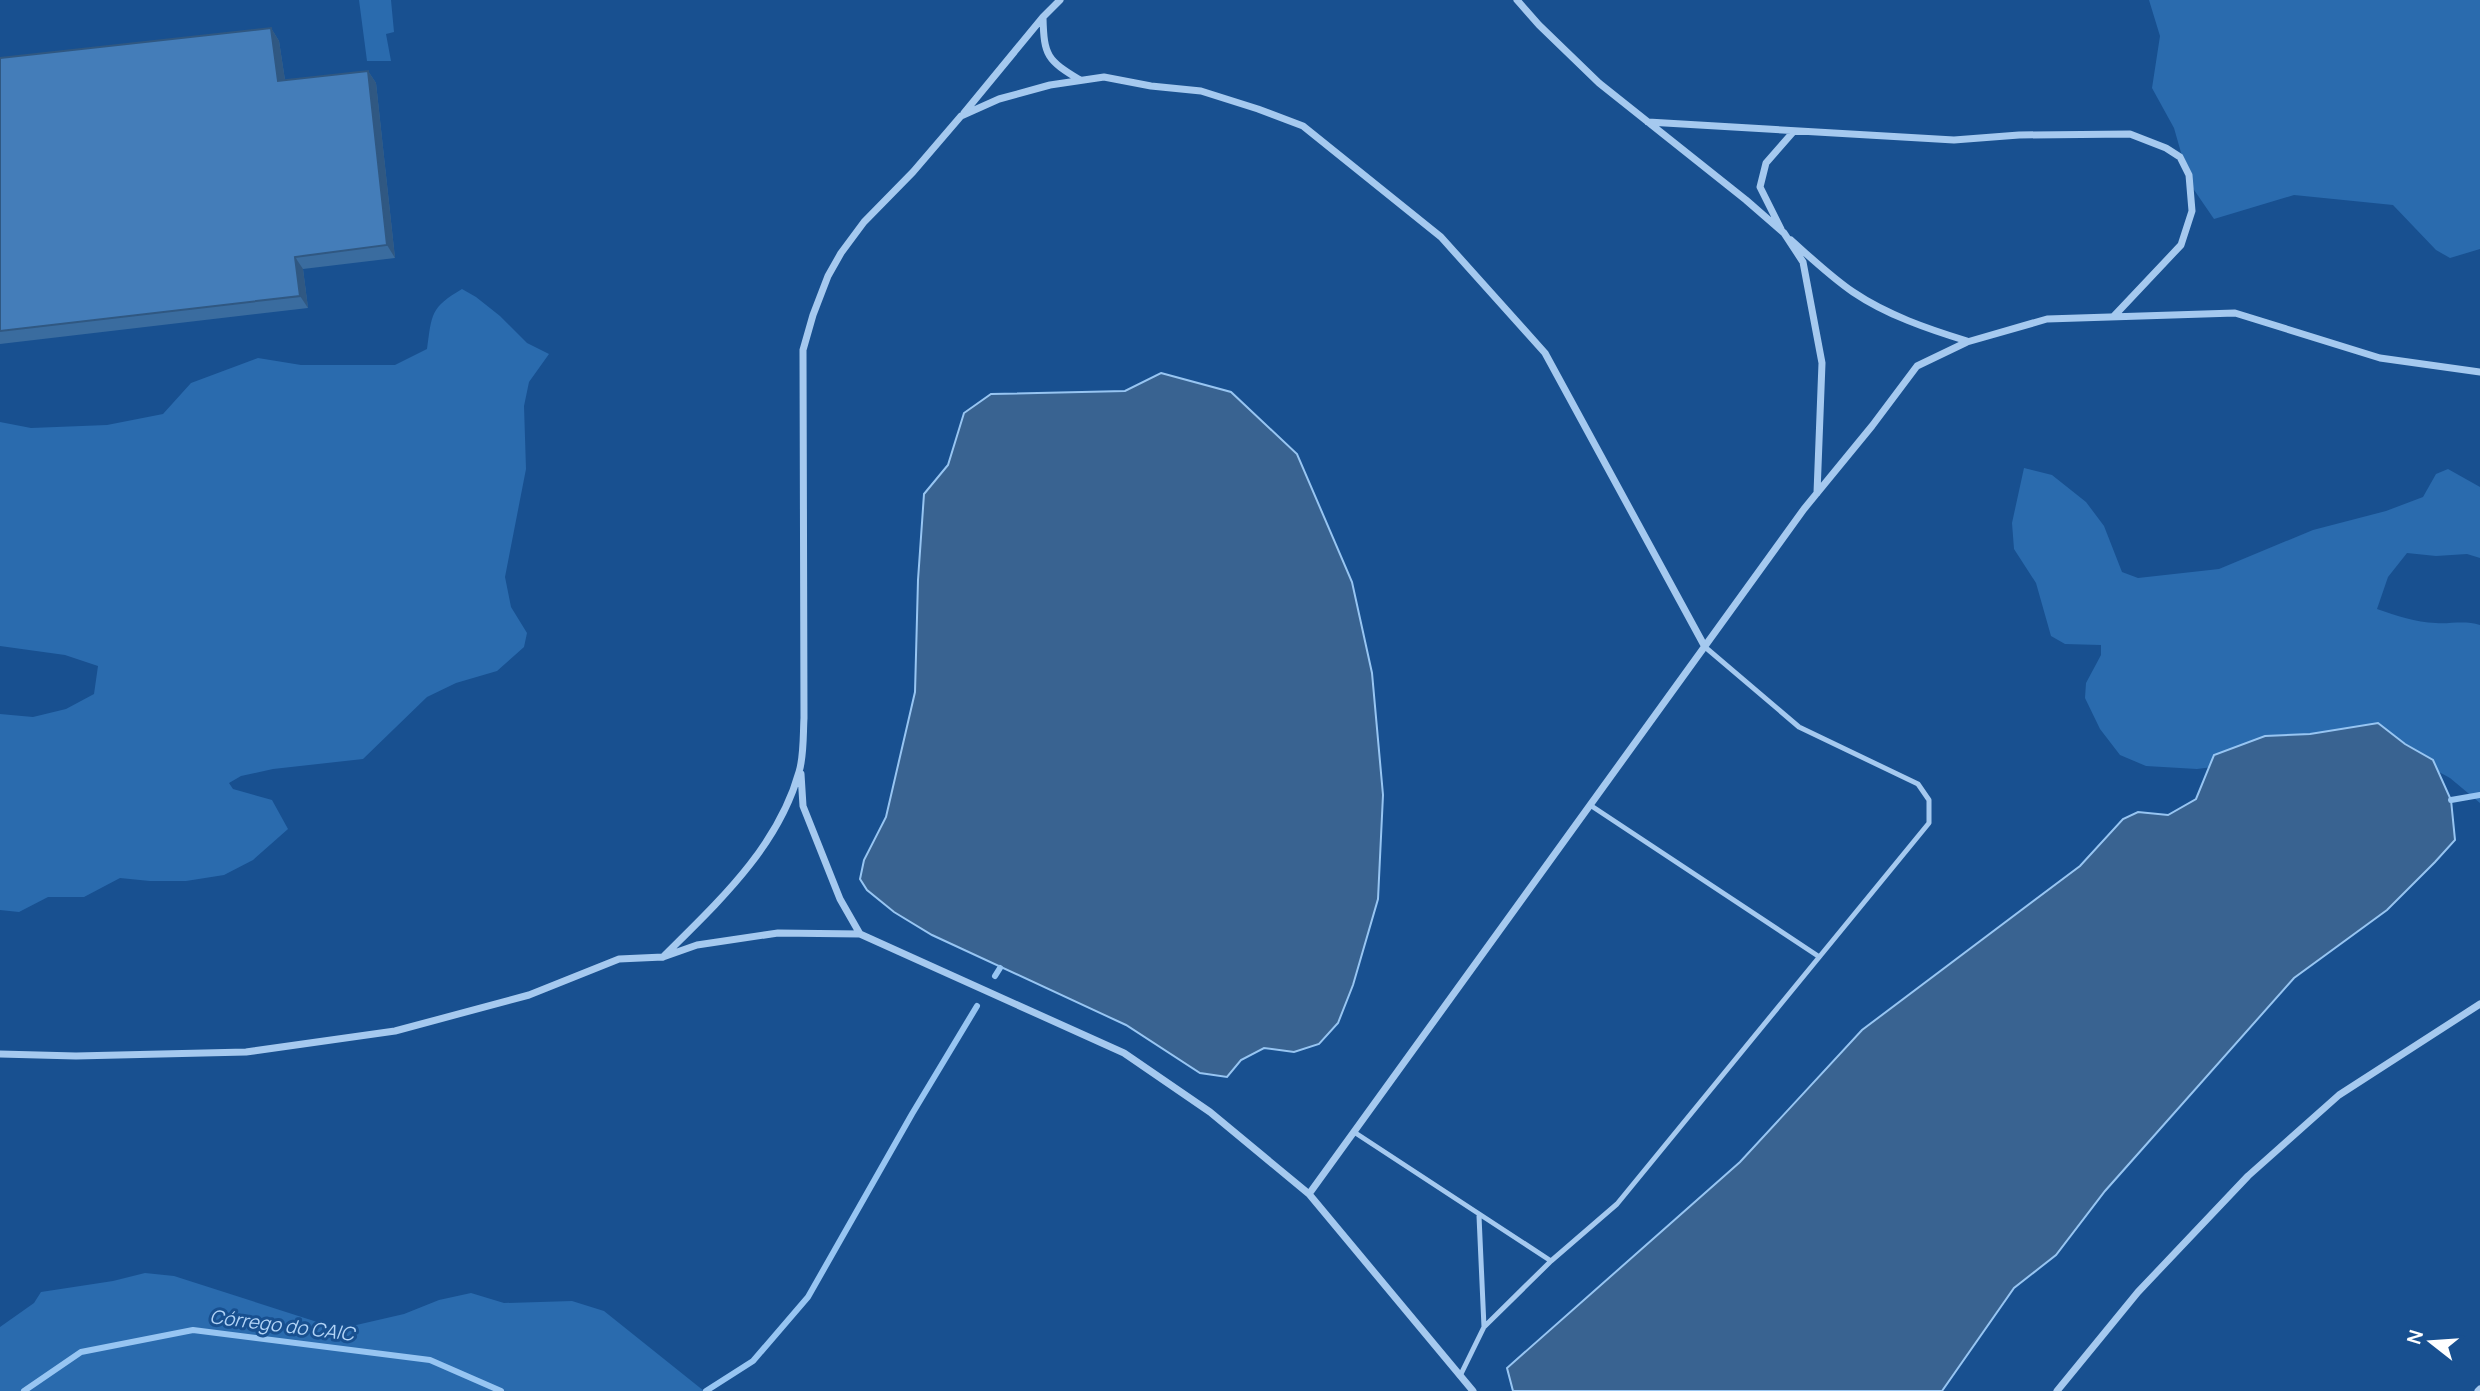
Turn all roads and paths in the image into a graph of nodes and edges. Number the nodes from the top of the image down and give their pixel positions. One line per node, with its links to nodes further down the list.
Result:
1 (1060, 0): 3 (street)
2 (1517, 0): 6 (street)
3 (1043, 17): 4 (street); 5 (street)
4 (1080, 81): 5 (street); 13 (street)
5 (961, 116): 14 (street)
6 (1648, 122): 7 (street); 8 (street)
7 (1794, 131): 8 (street); 9 (street)
8 (1784, 233): 10 (street); 12 (street)
9 (2113, 316): 10 (street); 11 (street)
10 (1968, 342): 12 (street)
11 (2480, 372)
12 (1817, 493): 13 (street)
13 (1705, 647): 15 (street); 17 (lane)
14 (800, 770): 16 (street); 18 (street)
15 (1590, 806): 17 (lane); 21 (street)
16 (860, 934): 18 (street); 22 (street)
17 (1818, 956): 24 (lane)
18 (663, 957): 20 (street)
19 (2480, 1004): 28 (street)
20 (0, 1054)
21 (1354, 1132): 22 (street); 23 (lane)
22 (1309, 1194): 26 (street)
23 (1479, 1216): 24 (lane); 25 (lane)
24 (1551, 1261): 25 (lane)
25 (1484, 1327): 26 (lane)
26 (1461, 1376): 27 (street)
27 (1473, 1391)
28 (2057, 1391)

